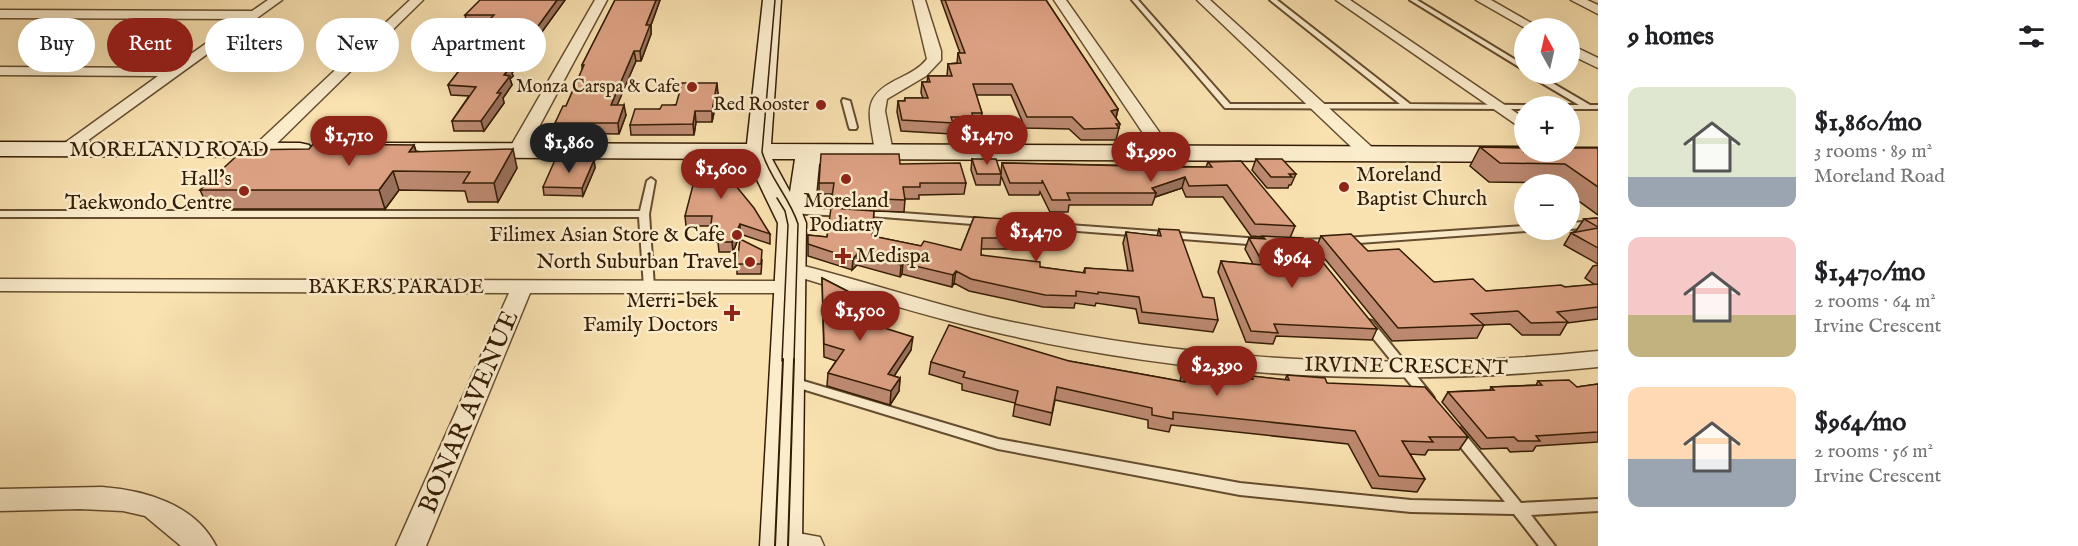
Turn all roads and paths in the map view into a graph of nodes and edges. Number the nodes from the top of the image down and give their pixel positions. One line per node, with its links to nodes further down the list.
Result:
1 (276, 0): 16 (street)
2 (417, 0): 38 (street)
3 (601, 0): 39 (street)
4 (772, 0): 40 (main road)
5 (919, 0): 42 (street)
6 (1060, 0): 43 (street)
7 (1134, 0): 27 (lane)
8 (1203, 0): 27 (street)
9 (1273, 0): 28 (lane)
10 (1342, 0): 29 (street)
11 (1413, 0): 20 (lane)
12 (1482, 0): 17 (street)
13 (1578, 0): 14 (street)
14 (1598, 10)
15 (0, 14): 16 (street)
16 (254, 15): 19 (street)
17 (1515, 18)
18 (1580, 54): 21 (street)
19 (193, 58)
20 (1514, 62)
21 (1598, 64)
22 (0, 71): 23 (street)
23 (107, 72)
24 (174, 72): 37 (street)
25 (1550, 84): 32 (lane)
26 (846, 101): 35 (lane)
27 (1318, 106): 28 (lane); 45 (street)
28 (1407, 106): 29 (lane)
29 (1497, 107): 30 (lane); 34 (street)
30 (1514, 107)
31 (1580, 107): 32 (lane)
32 (1588, 107): 33 (lane)
33 (1598, 107)
34 (1514, 119)
35 (853, 127)
36 (0, 149): 37 (main road, MORELAND ROAD)
37 (63, 150): 38 (main road, MORELAND ROAD)
38 (260, 150): 39 (main road, MORELAND ROAD)
39 (517, 151): 40 (main road, MORELAND ROAD)
40 (758, 152): 41 (main road, MORELAND ROAD); 49 (main road)
41 (822, 152): 42 (main road, MORELAND ROAD); 49 (main road)
42 (884, 152): 43 (main road, MORELAND ROAD)
43 (1165, 153): 45 (main road, MORELAND ROAD)
44 (1514, 153): 45 (main road, MORELAND ROAD)
45 (1369, 154)
46 (1580, 154): 47 (main road, MORELAND ROAD)
47 (1598, 155)
48 (651, 181): 51 (lane)
49 (788, 210): 52 (lane); 59 (main road)
50 (0, 214): 51 (lane)
51 (644, 214): 62 (lane)
52 (991, 222)
53 (1015, 224): 58 (lane)
54 (1598, 224): 55 (lane)
55 (1580, 225)
56 (1290, 227): 58 (lane)
57 (1514, 230): 58 (lane)
58 (1307, 248)
59 (791, 278): 62 (street, BAKERS PARADE); 65 (street, IRVINE CRESCENT); 66 (main road)
60 (2, 287): 61 (street, BAKERS PARADE)
61 (522, 287): 62 (street, BAKERS PARADE); 70 (street, BONAR AVENUE)
62 (650, 287)
63 (1362, 316): 65 (lane)
64 (1598, 358): 65 (street, IRVINE CRESCENT)
65 (1406, 371): 69 (lane)
66 (787, 380): 69 (lane); 71 (main road)
67 (0, 500): 72 (street)
68 (1598, 505): 69 (lane)
69 (1518, 509): 73 (lane)
70 (410, 543)
71 (790, 545)
72 (201, 546)
73 (1548, 546)

